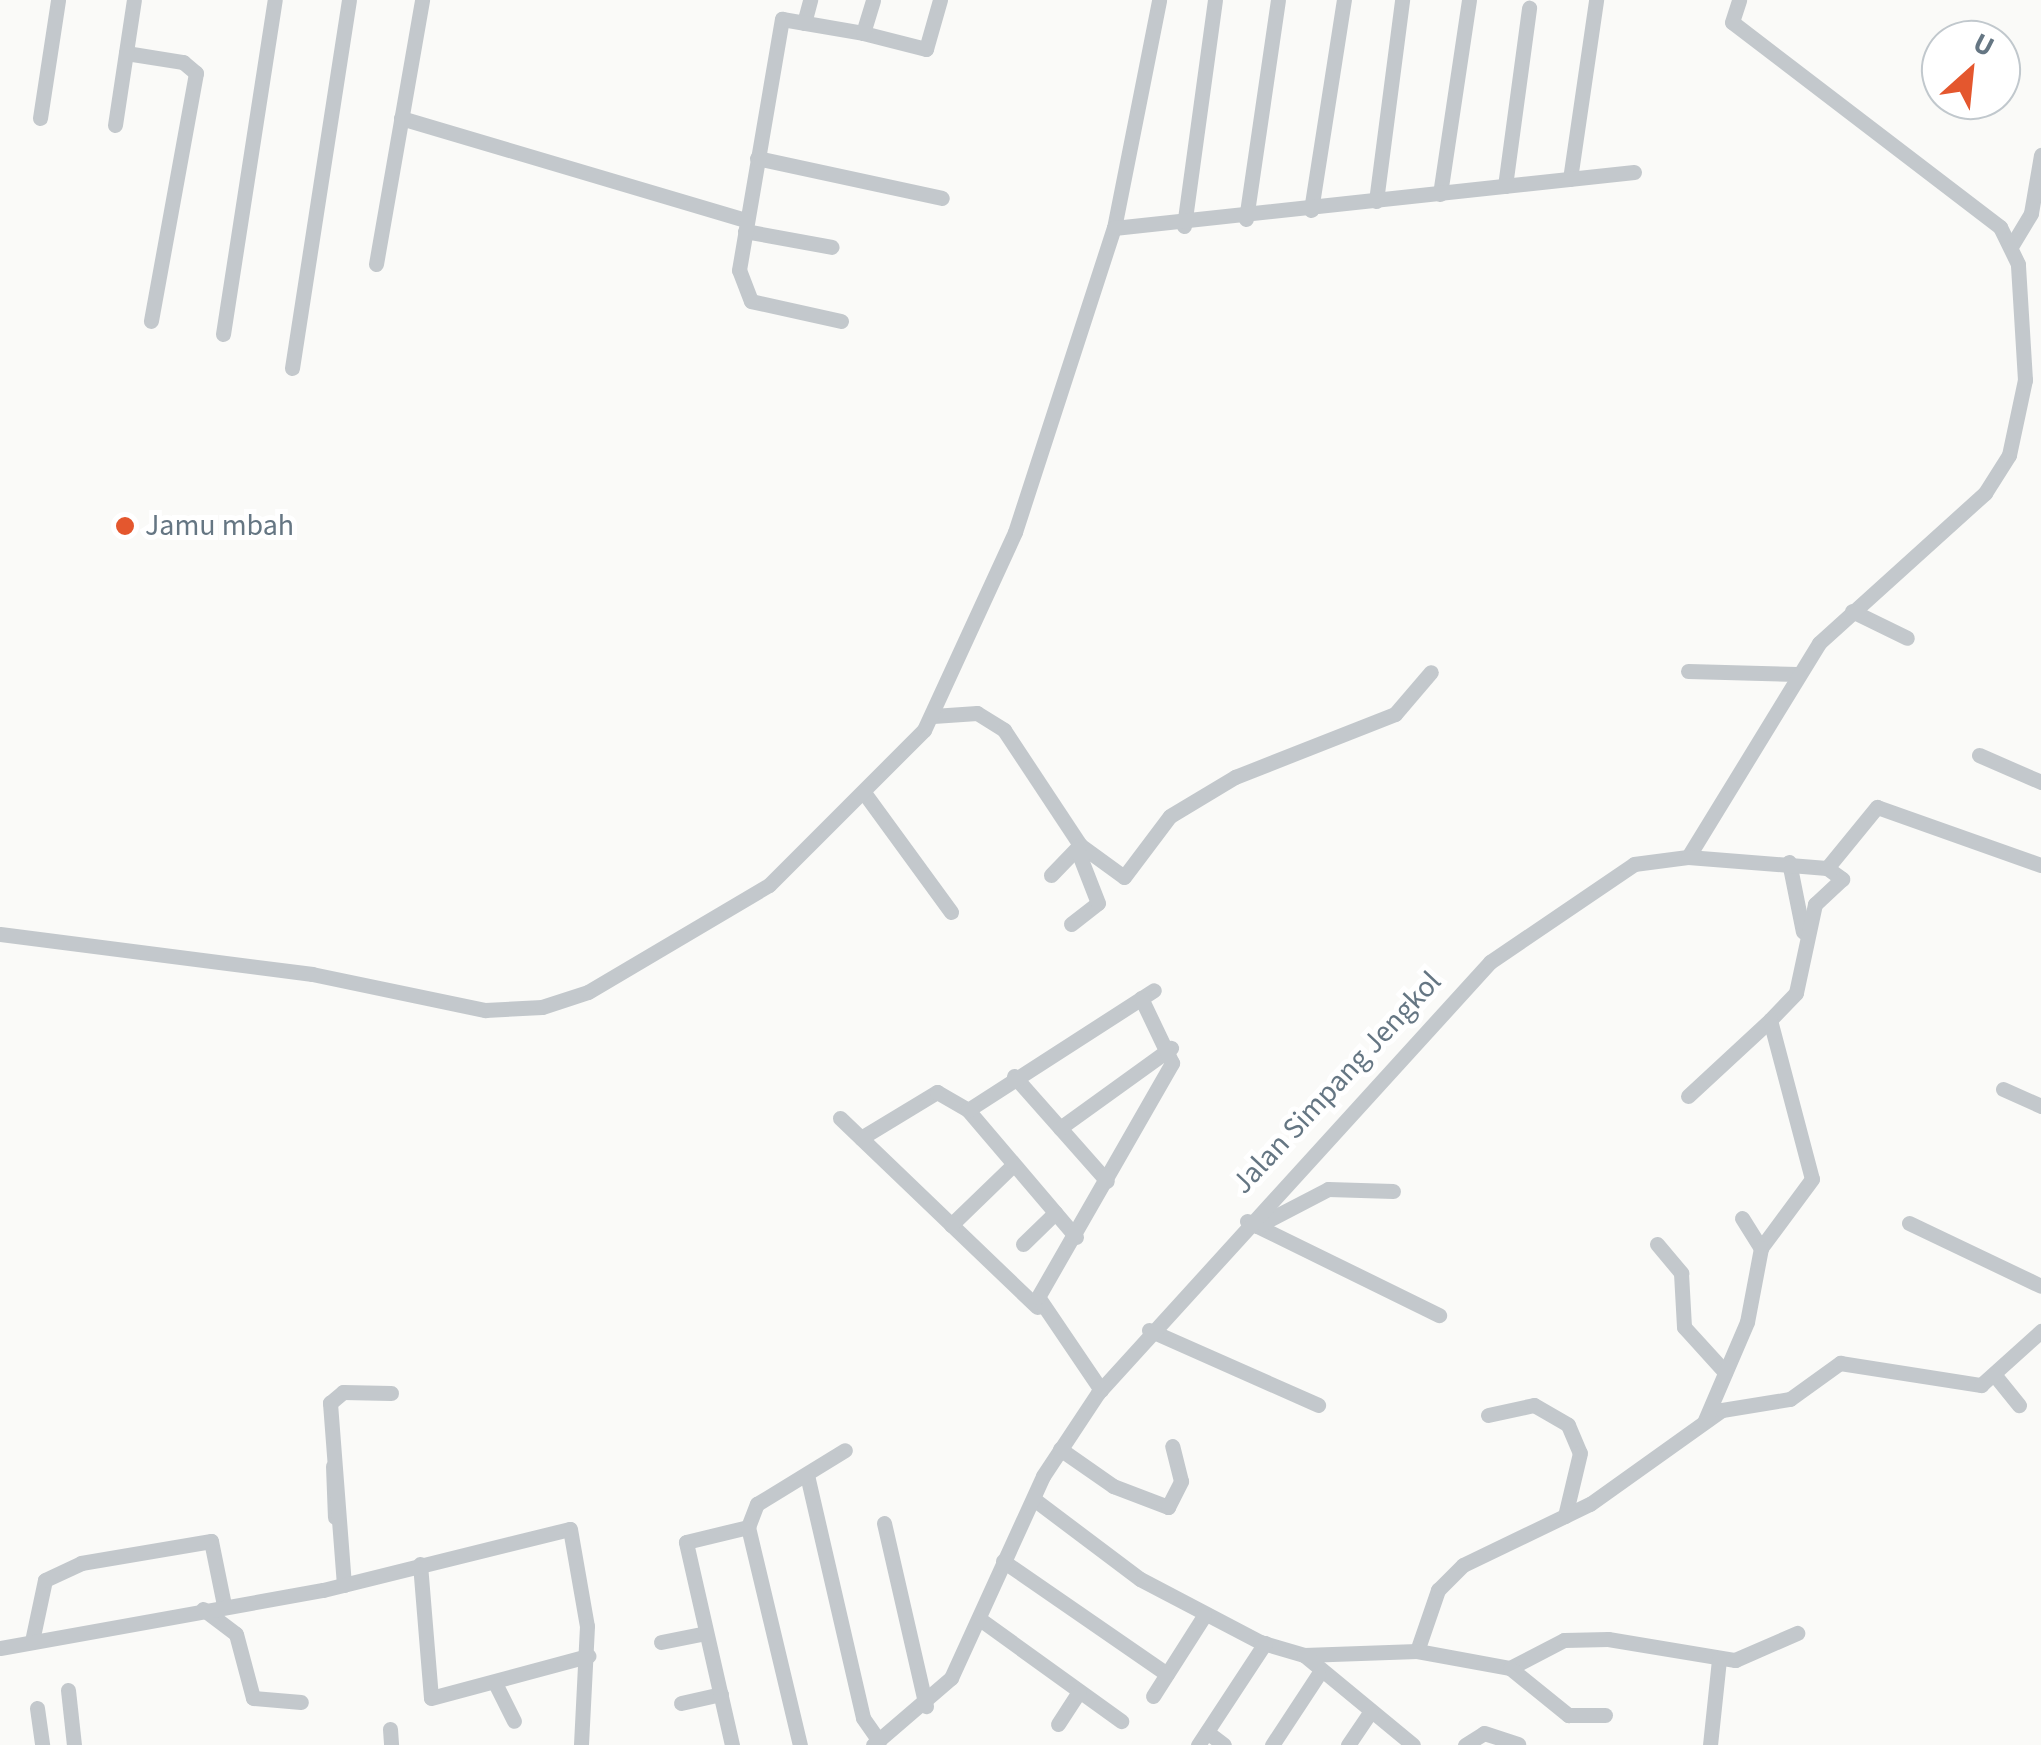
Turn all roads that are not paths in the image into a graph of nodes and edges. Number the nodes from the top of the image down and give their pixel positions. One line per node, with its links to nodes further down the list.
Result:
1 (58, 0): 21 (street)
2 (134, 0): 20 (street)
3 (275, 0): 42 (street)
4 (349, 0): 43 (street)
5 (422, 0): 22 (street)
6 (810, 0): 18 (street)
7 (873, 0): 19 (street)
8 (940, 0): 19 (street)
9 (1159, 0): 36 (street)
10 (1215, 0): 35 (street)
11 (1278, 0): 33 (street)
12 (1344, 0): 32 (street)
13 (1402, 0): 31 (street)
14 (1469, 0): 29 (street)
15 (1596, 0): 27 (street)
16 (1739, 0): 37 (street)
17 (1529, 8): 28 (street)
18 (804, 23): 19 (street); 25 (street)
19 (863, 33)
20 (126, 53): 23 (street); 40 (street)
21 (40, 118)
22 (401, 118): 34 (street); 39 (street)
23 (116, 125)
24 (2041, 154): 37 (street)
25 (758, 158): 30 (street); 34 (street)
26 (1634, 172): 27 (street)
27 (1570, 179): 28 (street)
28 (1505, 186): 29 (street)
29 (1440, 194): 31 (street)
30 (942, 198)
31 (1376, 201): 32 (street)
32 (1312, 210): 33 (street)
33 (1246, 219): 35 (street)
34 (746, 226): 38 (street); 41 (street)
35 (1184, 226): 36 (street)
36 (1114, 228): 49 (street)
37 (2012, 245): 44 (street)
38 (832, 247)
39 (376, 264)
40 (151, 321)
41 (841, 321)
42 (223, 334)
43 (292, 368)
44 (1852, 612): 45 (street); 48 (street)
45 (1907, 638)
46 (1688, 671): 48 (street)
47 (1431, 672): 53 (street)
48 (1797, 674): 54 (street)
49 (932, 716): 52 (street); 53 (street)
50 (1978, 755): 51 (street)
51 (2041, 782)
52 (865, 794): 59 (street); 62 (street)
53 (1078, 847): 58 (street); 60 (street)
54 (1688, 857): 55 (street, Jalan Simpang Jengkol); 79 (street, Jalan Simpang Jengkol)
55 (1789, 862): 57 (street, Jalan Simpang Jengkol); 61 (street)
56 (2041, 865): 57 (street)
57 (1827, 868): 61 (street)
58 (1051, 874)
59 (951, 912)
60 (1071, 924)
61 (1803, 932): 63 (street)
62 (0, 934)
63 (1770, 1020): 67 (street); 84 (street)
64 (1171, 1048): 65 (street); 71 (street); 74 (street)
65 (1014, 1076): 69 (street); 71 (street)
66 (2003, 1090): 68 (street)
67 (1688, 1096)
68 (2041, 1106)
69 (968, 1110): 72 (street); 73 (street)
70 (840, 1118): 72 (street)
71 (1060, 1128): 74 (street)
72 (860, 1138): 80 (street)
73 (1012, 1166): 76 (street); 80 (street)
74 (1107, 1181): 81 (street)
75 (1393, 1190): 79 (street)
76 (1055, 1213): 81 (street); 82 (street)
77 (1742, 1218): 84 (street)
78 (1908, 1223): 85 (street)
79 (1252, 1224): 87 (street); 88 (street, Jalan Simpang Jengkol)
80 (952, 1225): 86 (street)
81 (1076, 1237): 86 (street)
82 (1023, 1244)
83 (1657, 1244): 90 (street)
84 (1761, 1248): 90 (street)
85 (2041, 1286)
86 (1038, 1306): 92 (street)
87 (1438, 1315)
88 (1148, 1330): 92 (street, Jalan Simpang Jengkol); 94 (street)
89 (2041, 1331): 91 (street)
90 (1726, 1372): 97 (street)
91 (1997, 1378): 95 (street); 97 (street)
92 (1101, 1390): 99 (street, Jalan Simpang Jengkol)
93 (391, 1394): 108 (street)
94 (1318, 1404)
95 (2019, 1404)
96 (1488, 1415): 103 (street)
97 (1706, 1420): 103 (street)
98 (1172, 1446): 99 (street)
99 (1060, 1449): 102 (street, Jalan Simpang Jengkol)
100 (845, 1450): 101 (street)
101 (807, 1475): 105 (street); 143 (street)
102 (1035, 1500): 106 (street, Jalan Simpang Jengkol); 112 (street)
103 (1565, 1516): 121 (street)
104 (884, 1522): 135 (street)
105 (748, 1527): 116 (street); 150 (street)
106 (1003, 1561): 113 (street, Jalan Simpang Jengkol); 126 (street)
107 (420, 1564): 108 (street); 123 (street); 128 (street)
108 (344, 1585): 109 (street)
109 (248, 1602): 110 (street); 115 (street)
110 (224, 1605): 111 (street); 117 (street)
111 (203, 1609): 115 (street); 117 (street)
112 (1204, 1616): 119 (street); 126 (street)
113 (981, 1620): 130 (street); 135 (street, Jalan Simpang Jengkol)
114 (1797, 1633): 124 (street)
115 (236, 1634): 133 (street)
116 (706, 1634): 118 (street); 131 (street)
117 (32, 1641): 120 (street)
118 (661, 1642)
119 (1266, 1643): 122 (street); 142 (street)
120 (0, 1648)
121 (1416, 1651): 122 (street); 125 (street)
122 (1304, 1655): 127 (street)
123 (588, 1656): 128 (street); 148 (street)
124 (1719, 1659): 125 (street); 155 (street)
125 (1510, 1668): 138 (street)
126 (1167, 1674): 132 (street)
127 (1318, 1675): 137 (street); 152 (street)
128 (496, 1684): 139 (street)
129 (68, 1690): 147 (street)
130 (1079, 1692): 140 (street); 141 (street)
131 (720, 1694): 134 (street); 149 (street)
132 (1153, 1696)
133 (301, 1702)
134 (681, 1703)
135 (926, 1706): 143 (street, Jalan Simpang Jengkol)
136 (37, 1708): 146 (street)
137 (1370, 1712): 144 (street); 153 (street)
138 (1605, 1715)
139 (514, 1721)
140 (1121, 1721)
141 (1058, 1724)
142 (1202, 1738): 151 (street)
143 (876, 1743)
144 (1403, 1743)
145 (1518, 1744): 154 (street)
146 (42, 1745)
147 (74, 1745)
148 (580, 1745)
149 (732, 1745)
150 (800, 1745)
151 (1224, 1745)
152 (1272, 1745)
153 (1348, 1745)
154 (1466, 1745)
155 (1710, 1745)

